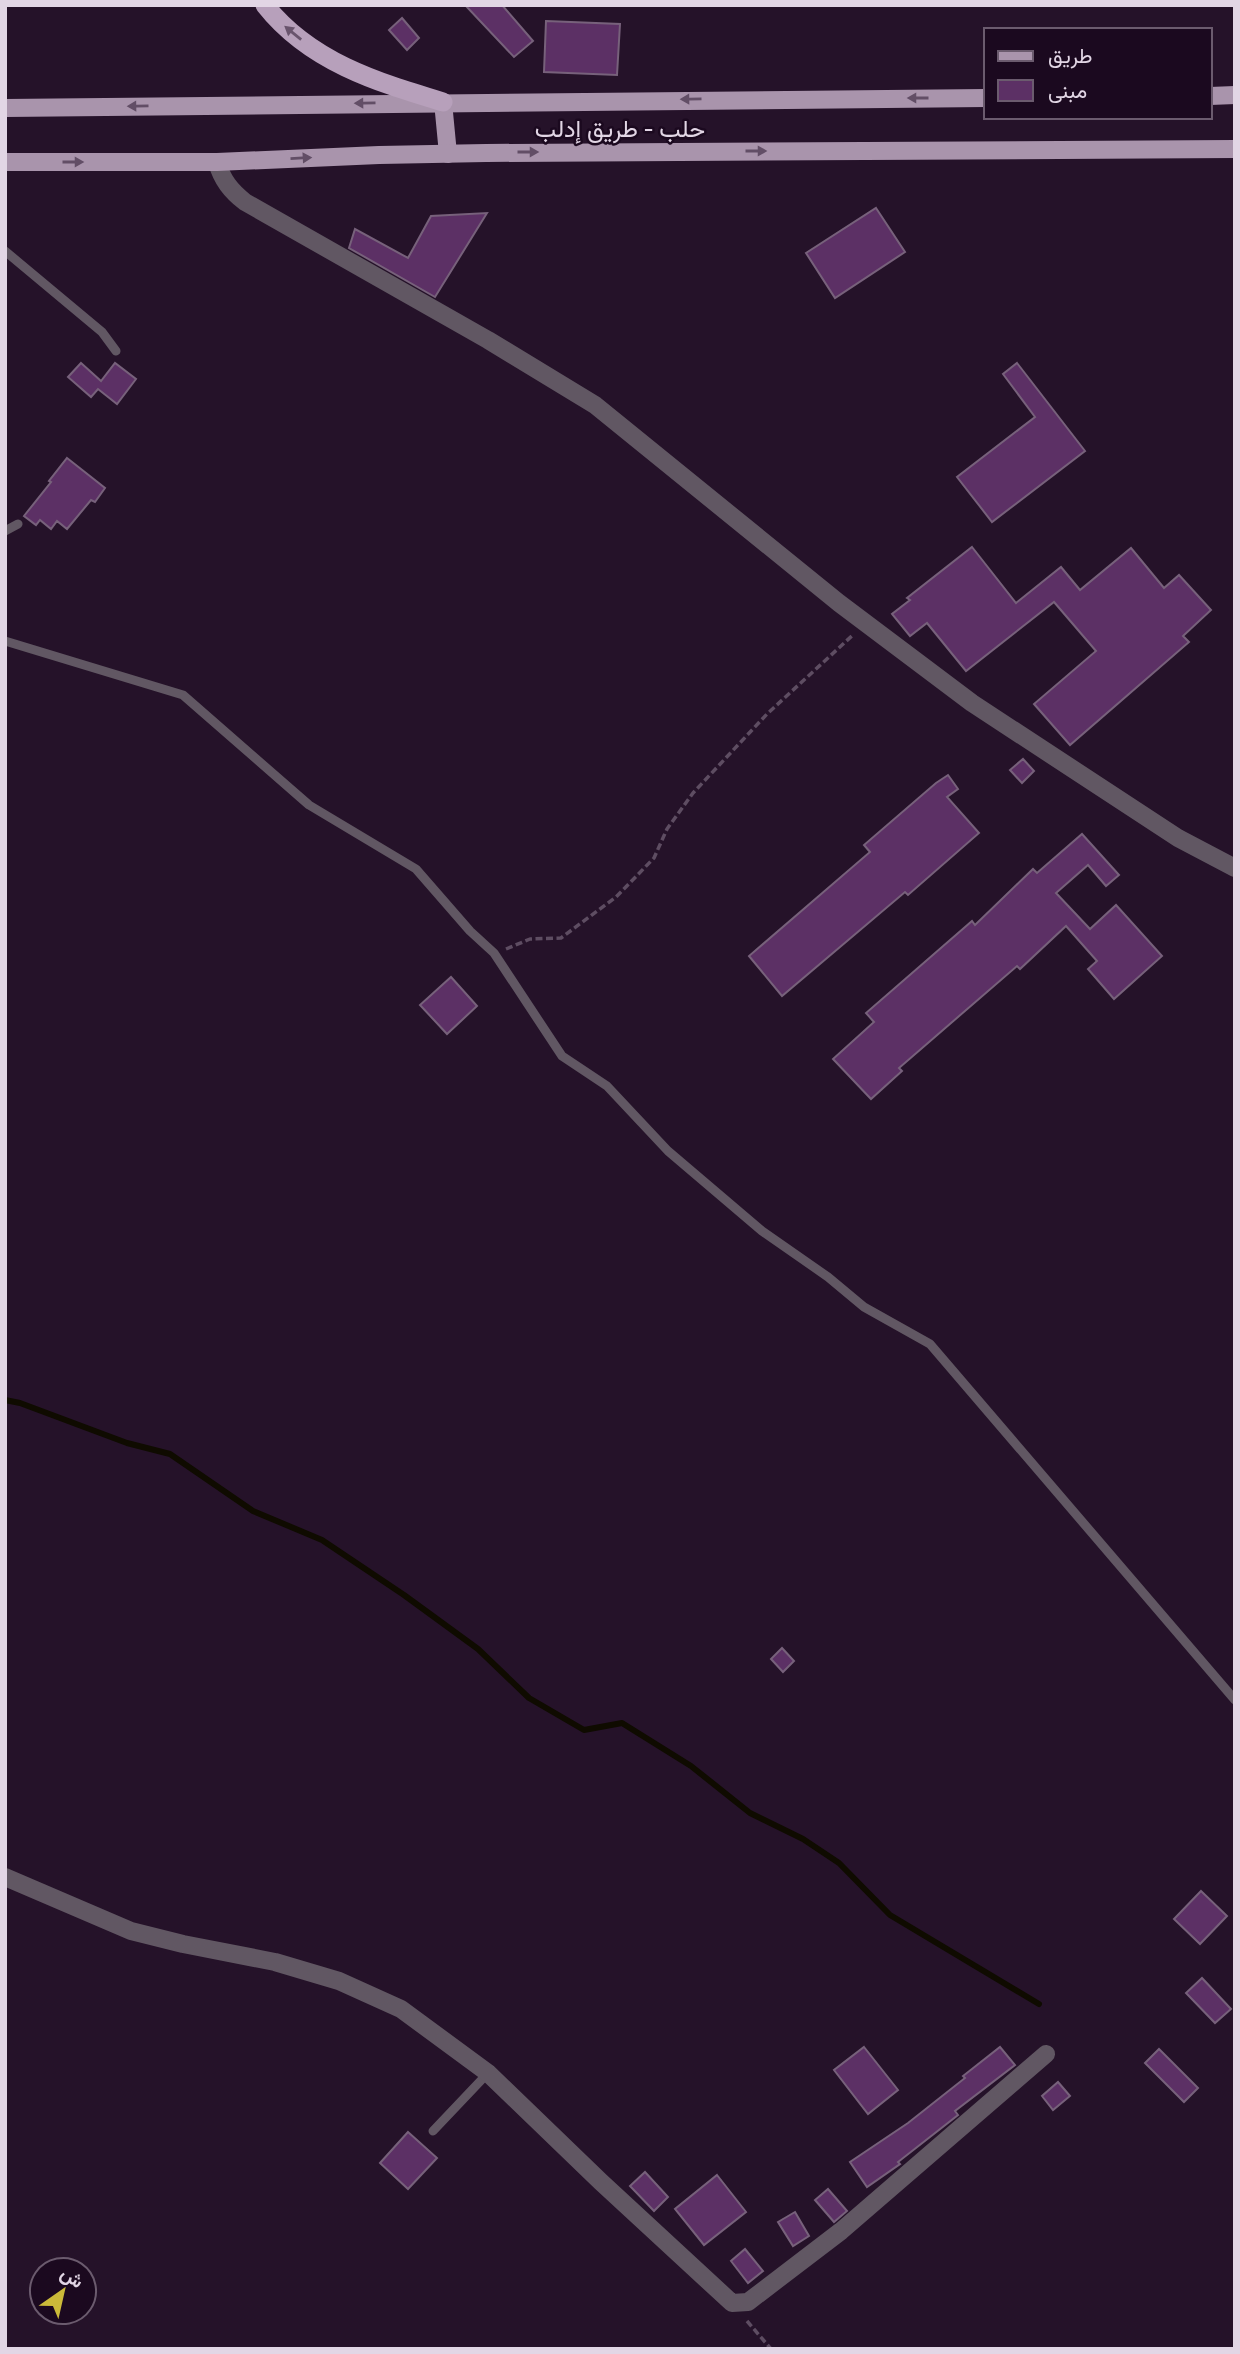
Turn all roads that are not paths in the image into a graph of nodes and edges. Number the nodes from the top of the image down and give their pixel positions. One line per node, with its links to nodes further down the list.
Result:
1 (265, 5): 5 (highway, one-way to 1)
2 (1235, 95): 3 (main road)
3 (1212, 96)
4 (984, 98): 5 (main road, حلب - طريق إدلب, one-way to 5)
5 (443, 102): 6 (main road, حلب - طريق إدلب, one-way to 6); 8 (main road)
6 (5, 108)
7 (1235, 149): 8 (main road, حلب - طريق إدلب, one-way to 7)
8 (448, 154): 10 (main road, حلب - طريق إدلب, one-way to 8)
9 (5, 162): 10 (main road, حلب - طريق إدلب, one-way to 10)
10 (217, 162): 16 (street)
11 (5, 251): 12 (lane)
12 (116, 351)
13 (18, 524): 14 (lane)
14 (5, 531)
15 (5, 641): 17 (lane)
16 (1235, 868)
17 (1235, 1700)
18 (5, 1877): 20 (street)
19 (1046, 2054): 20 (street)
20 (488, 2073): 21 (lane)
21 (433, 2131)

